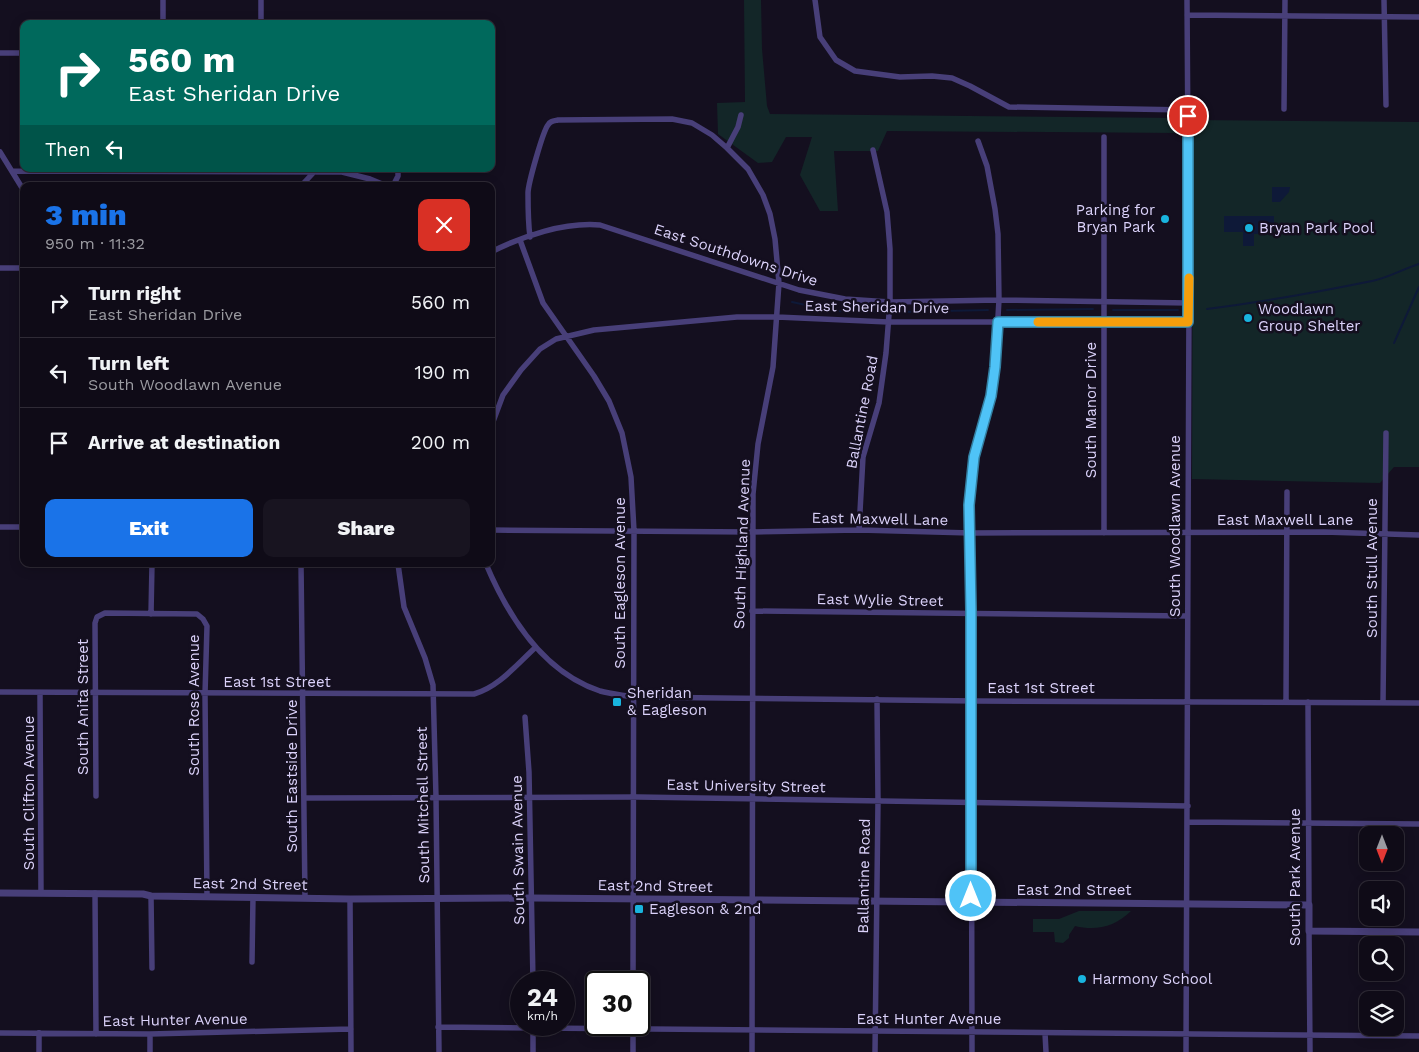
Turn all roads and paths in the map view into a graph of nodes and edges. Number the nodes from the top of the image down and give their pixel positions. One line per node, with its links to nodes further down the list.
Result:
1 (163, 0): 11 (street)
2 (261, 0): 12 (street)
3 (815, 0): 16 (street)
4 (1187, 0): 7 (street, South Woodlawn Avenue)
5 (1286, 0): 8 (street)
6 (1384, 0): 9 (street)
7 (1187, 14): 8 (street); 16 (street, South Woodlawn Avenue)
8 (1285, 16): 9 (street); 17 (street)
9 (1384, 16): 10 (street); 15 (street)
10 (1419, 17)
11 (163, 20)
12 (261, 20)
13 (0, 53): 14 (street)
14 (20, 54)
15 (1386, 105)
16 (1188, 110): 39 (street, South Woodlawn Avenue)
17 (1284, 110)
18 (741, 116): 21 (street)
19 (1104, 137): 38 (street, South Manor Drive)
20 (978, 141): 36 (street)
21 (727, 148): 30 (street, South Highland Avenue); 35 (street, South Highland Avenue)
22 (873, 150): 37 (street, Ballantine Road)
23 (0, 152): 24 (street)
24 (12, 171): 25 (street); 29 (street)
25 (20, 171)
26 (314, 172): 27 (street); 28 (street)
27 (305, 182)
28 (377, 182)
29 (20, 184)
30 (530, 237): 31 (street, East Southdowns Drive); 35 (street, East Southdowns Drive)
31 (520, 240): 32 (street, East Southdowns Drive); 45 (street, South Eagleson Avenue)
32 (495, 250)
33 (0, 268): 34 (street)
34 (20, 268)
35 (779, 284): 37 (street, East Southdowns Drive); 40 (street, South Highland Avenue)
36 (999, 300): 37 (street, East Southdowns Drive); 38 (street, East Southdowns Drive); 43 (street)
37 (890, 302): 42 (street, Ballantine Road)
38 (1104, 302): 39 (street, East Southdowns Drive); 41 (street, South Manor Drive)
39 (1189, 303): 44 (street, South Woodlawn Avenue)
40 (777, 317): 42 (street, East Sheridan Drive); 45 (street, East Sheridan Drive); 54 (street, South Highland Avenue)
41 (1103, 321): 43 (street, East Sheridan Drive); 44 (street, East Sheridan Drive); 58 (street, South Manor Drive)
42 (888, 322): 43 (street, East Sheridan Drive); 52 (street, Ballantine Road)
43 (998, 322): 57 (street)
44 (1188, 322): 55 (street, South Woodlawn Avenue)
45 (567, 336): 46 (street, East Sheridan Drive); 53 (street, South Eagleson Avenue)
46 (495, 416)
47 (1386, 433): 59 (street, South Stull Avenue)
48 (1287, 492): 56 (street)
49 (0, 527): 50 (street)
50 (20, 527)
51 (495, 530): 53 (street, East Maxwell Lane)
52 (859, 530): 54 (street, East Maxwell Lane); 57 (street, East Maxwell Lane)
53 (634, 531): 54 (street, East Maxwell Lane); 76 (street, South Eagleson Avenue)
54 (753, 532): 65 (street, South Highland Avenue)
55 (1188, 532): 56 (street, East Maxwell Lane); 58 (street, East Maxwell Lane); 68 (street, South Woodlawn Avenue)
56 (1287, 532): 59 (street, East Maxwell Lane); 81 (street)
57 (971, 533): 58 (street, East Maxwell Lane); 67 (street)
58 (1104, 533)
59 (1385, 534): 60 (street, East Maxwell Lane); 83 (street, South Stull Avenue)
60 (1419, 535)
61 (152, 567): 66 (street)
62 (302, 567): 74 (street, South Eastside Drive)
63 (398, 567): 75 (street, South Mitchell Street)
64 (487, 567): 69 (street, East 1st Street)
65 (752, 611): 67 (street, East Wylie Street); 77 (street, South Highland Avenue)
66 (151, 614): 72 (street, South Anita Street); 73 (street, South Rose Avenue)
67 (971, 614): 68 (street, East Wylie Street); 79 (street)
68 (1187, 616): 80 (street, South Woodlawn Avenue)
69 (536, 646): 75 (street, East 1st Street); 76 (street, East 1st Street)
70 (0, 692): 71 (street, East 1st Street)
71 (40, 693): 72 (street, East 1st Street); 99 (street, South Clifton Avenue)
72 (95, 694): 73 (street, East 1st Street); 86 (street, South Anita Street)
73 (204, 694): 74 (street, East 1st Street); 102 (street, South Rose Avenue)
74 (304, 695): 75 (street, East 1st Street); 90 (street, South Eastside Drive)
75 (434, 695): 87 (street, South Mitchell Street)
76 (633, 697): 77 (street, East 1st Street); 89 (street, South Eagleson Avenue)
77 (752, 697): 78 (street, East 1st Street); 91 (street, South Highland Avenue)
78 (877, 700): 79 (street, East 1st Street); 92 (street, Ballantine Road)
79 (970, 701): 80 (street, East 1st Street); 93 (street)
80 (1187, 701): 81 (street, East 1st Street); 94 (street, South Woodlawn Avenue)
81 (1286, 702): 82 (street, East 1st Street)
82 (1308, 702): 83 (street, East 1st Street); 96 (street, South Park Avenue)
83 (1383, 703): 84 (street, East 1st Street)
84 (1419, 703)
85 (525, 717): 88 (street, South Swain Avenue)
86 (96, 796)
87 (436, 797): 88 (street, East University Street); 90 (street, East University Street); 107 (street, South Mitchell Street)
88 (530, 797): 89 (street, East University Street); 105 (street, South Swain Avenue)
89 (633, 797): 91 (street, East University Street); 108 (street, South Eagleson Avenue)
90 (304, 798): 104 (street, South Eastside Drive)
91 (751, 798): 92 (street, East University Street); 109 (street, South Highland Avenue)
92 (878, 801): 93 (street, East University Street); 110 (street, Ballantine Road)
93 (971, 802): 94 (street, East University Street); 111 (street)
94 (1188, 806): 95 (street, South Woodlawn Avenue)
95 (1188, 822): 96 (street); 112 (street, South Woodlawn Avenue)
96 (1309, 822): 97 (street); 113 (street, South Park Avenue)
97 (1419, 824)
98 (0, 893): 99 (street, East 2nd Street)
99 (41, 893): 100 (street, East 2nd Street)
100 (95, 893): 101 (street, East 2nd Street); 130 (street)
101 (151, 896): 102 (street, East 2nd Street); 117 (street)
102 (207, 897): 103 (street, East 2nd Street)
103 (253, 897): 104 (street, East 2nd Street); 116 (street)
104 (305, 898): 106 (street, East 2nd Street)
105 (532, 898): 107 (street, East 2nd Street); 108 (street, East 2nd Street); 118 (street, South Swain Avenue)
106 (350, 899): 107 (street, East 2nd Street); 122 (street)
107 (437, 899): 121 (street, South Mitchell Street)
108 (632, 900): 109 (street, East 2nd Street); 119 (street, South Eagleson Avenue)
109 (752, 901): 110 (street, East 2nd Street); 124 (street, South Highland Avenue)
110 (876, 902): 111 (street, East 2nd Street); 125 (street, Ballantine Road)
111 (971, 903): 112 (street, East 2nd Street); 126 (street)
112 (1187, 904): 113 (street, East 2nd Street); 132 (street, South Woodlawn Avenue)
113 (1309, 905): 114 (street, South Park Avenue)
114 (1309, 931): 115 (street); 135 (street, South Park Avenue)
115 (1419, 932)
116 (252, 962)
117 (152, 968)
118 (533, 971)
119 (633, 971)
120 (510, 1026): 121 (street, East Hunter Avenue)
121 (438, 1027): 140 (street, South Mitchell Street)
122 (351, 1028): 131 (street, East Hunter Avenue); 139 (street)
123 (650, 1028): 124 (street, East Hunter Avenue)
124 (752, 1031): 125 (street, East Hunter Avenue); 143 (street, South Highland Avenue)
125 (875, 1031): 126 (street, East Hunter Avenue); 144 (street, Ballantine Road)
126 (972, 1032): 128 (street, East Hunter Avenue); 145 (street)
127 (0, 1033): 129 (street, East Hunter Avenue)
128 (1045, 1033): 132 (street, East Hunter Avenue); 146 (street)
129 (39, 1034): 130 (street, East Hunter Avenue); 137 (street)
130 (96, 1034): 131 (street, East Hunter Avenue)
131 (150, 1034): 138 (street)
132 (1186, 1034): 135 (street, East Hunter Avenue); 147 (street, South Woodlawn Avenue)
133 (533, 1036): 141 (street)
134 (633, 1036): 142 (street)
135 (1310, 1036): 136 (street, East Hunter Avenue); 148 (street, South Park Avenue)
136 (1419, 1036)
137 (40, 1052)
138 (150, 1052)
139 (352, 1052)
140 (438, 1052)
141 (533, 1052)
142 (633, 1052)
143 (752, 1052)
144 (875, 1052)
145 (972, 1052)
146 (1046, 1052)
147 (1186, 1052)
148 (1310, 1052)

